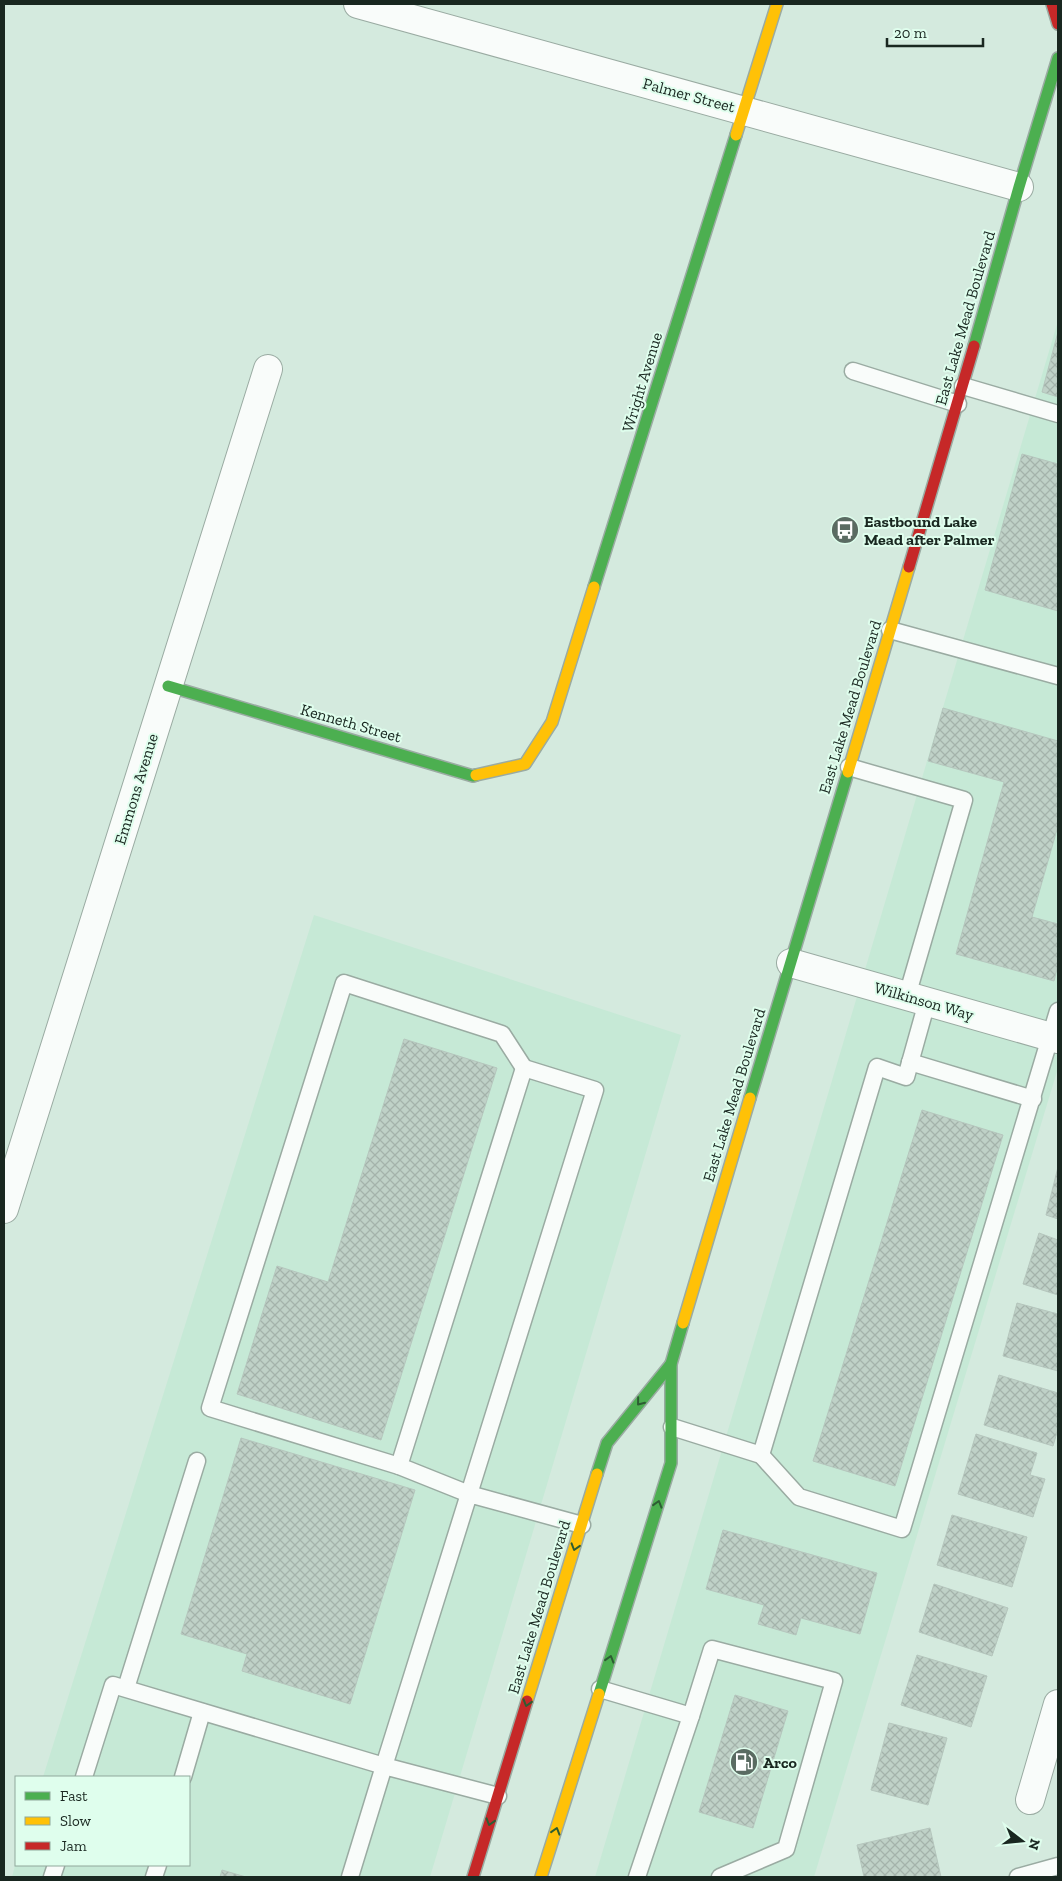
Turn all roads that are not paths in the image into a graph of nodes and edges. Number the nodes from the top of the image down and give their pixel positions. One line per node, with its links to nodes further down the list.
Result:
1 (358, 4): 4 (street, Palmer Street)
2 (777, 4): 7 (main road, Wright Avenue)
3 (1052, 4): 5 (main road)
4 (387, 8): 7 (street, Palmer Street)
5 (1058, 24)
6 (1058, 58): 8 (main road, East Lake Mead Boulevard)
7 (744, 110): 8 (street, Palmer Street); 17 (main road, Wright Avenue)
8 (1019, 187): 11 (main road, East Lake Mead Boulevard)
9 (268, 369): 16 (street, Emmons Avenue)
10 (853, 371): 12 (lane)
11 (964, 386): 12 (main road, East Lake Mead Boulevard); 13 (lane)
12 (958, 404): 14 (main road, East Lake Mead Boulevard)
13 (1058, 414)
14 (890, 630): 15 (lane); 18 (main road, East Lake Mead Boulevard)
15 (1058, 676)
16 (168, 686): 17 (main road, Kenneth Street); 26 (street, Emmons Avenue)
17 (525, 764)
18 (849, 767): 19 (main road, East Lake Mead Boulevard); 20 (lane)
19 (791, 963): 20 (street, Wilkinson Way); 27 (main road, East Lake Mead Boulevard)
20 (917, 999): 22 (street, Wilkinson Way); 23 (lane)
21 (1058, 1011): 22 (lane)
22 (1055, 1038): 25 (lane)
23 (910, 1062): 25 (lane); 29 (lane)
24 (524, 1068): 31 (lane); 31 (lane); 32 (lane)
25 (1033, 1099): 29 (lane)
26 (4, 1209)
27 (671, 1364): 28 (main road, East Lake Mead Boulevard); 33 (main road, East Lake Mead Boulevard, one-way to 33)
28 (672, 1427): 29 (lane); 35 (main road, East Lake Mead Boulevard, one-way to 28)
29 (761, 1455)
30 (197, 1460): 34 (lane)
31 (398, 1466): 32 (lane)
32 (469, 1494): 33 (lane); 39 (lane)
33 (582, 1525): 42 (main road, East Lake Mead Boulevard, one-way to 42)
34 (126, 1688): 37 (lane); 40 (lane)
35 (600, 1689): 38 (lane); 47 (main road, East Lake Mead Boulevard, one-way to 35)
36 (1058, 1704): 43 (street)
37 (202, 1712): 39 (lane); 41 (lane)
38 (691, 1716): 48 (lane); 49 (lane)
39 (384, 1766): 42 (lane); 45 (lane)
40 (84, 1776)
41 (183, 1776)
42 (498, 1796): 46 (main road, East Lake Mead Boulevard, one-way to 46)
43 (1030, 1800)
44 (1058, 1866): 50 (lane)
45 (350, 1877)
46 (472, 1877)
47 (541, 1877)
48 (637, 1877)
49 (720, 1877)
50 (1018, 1877)

